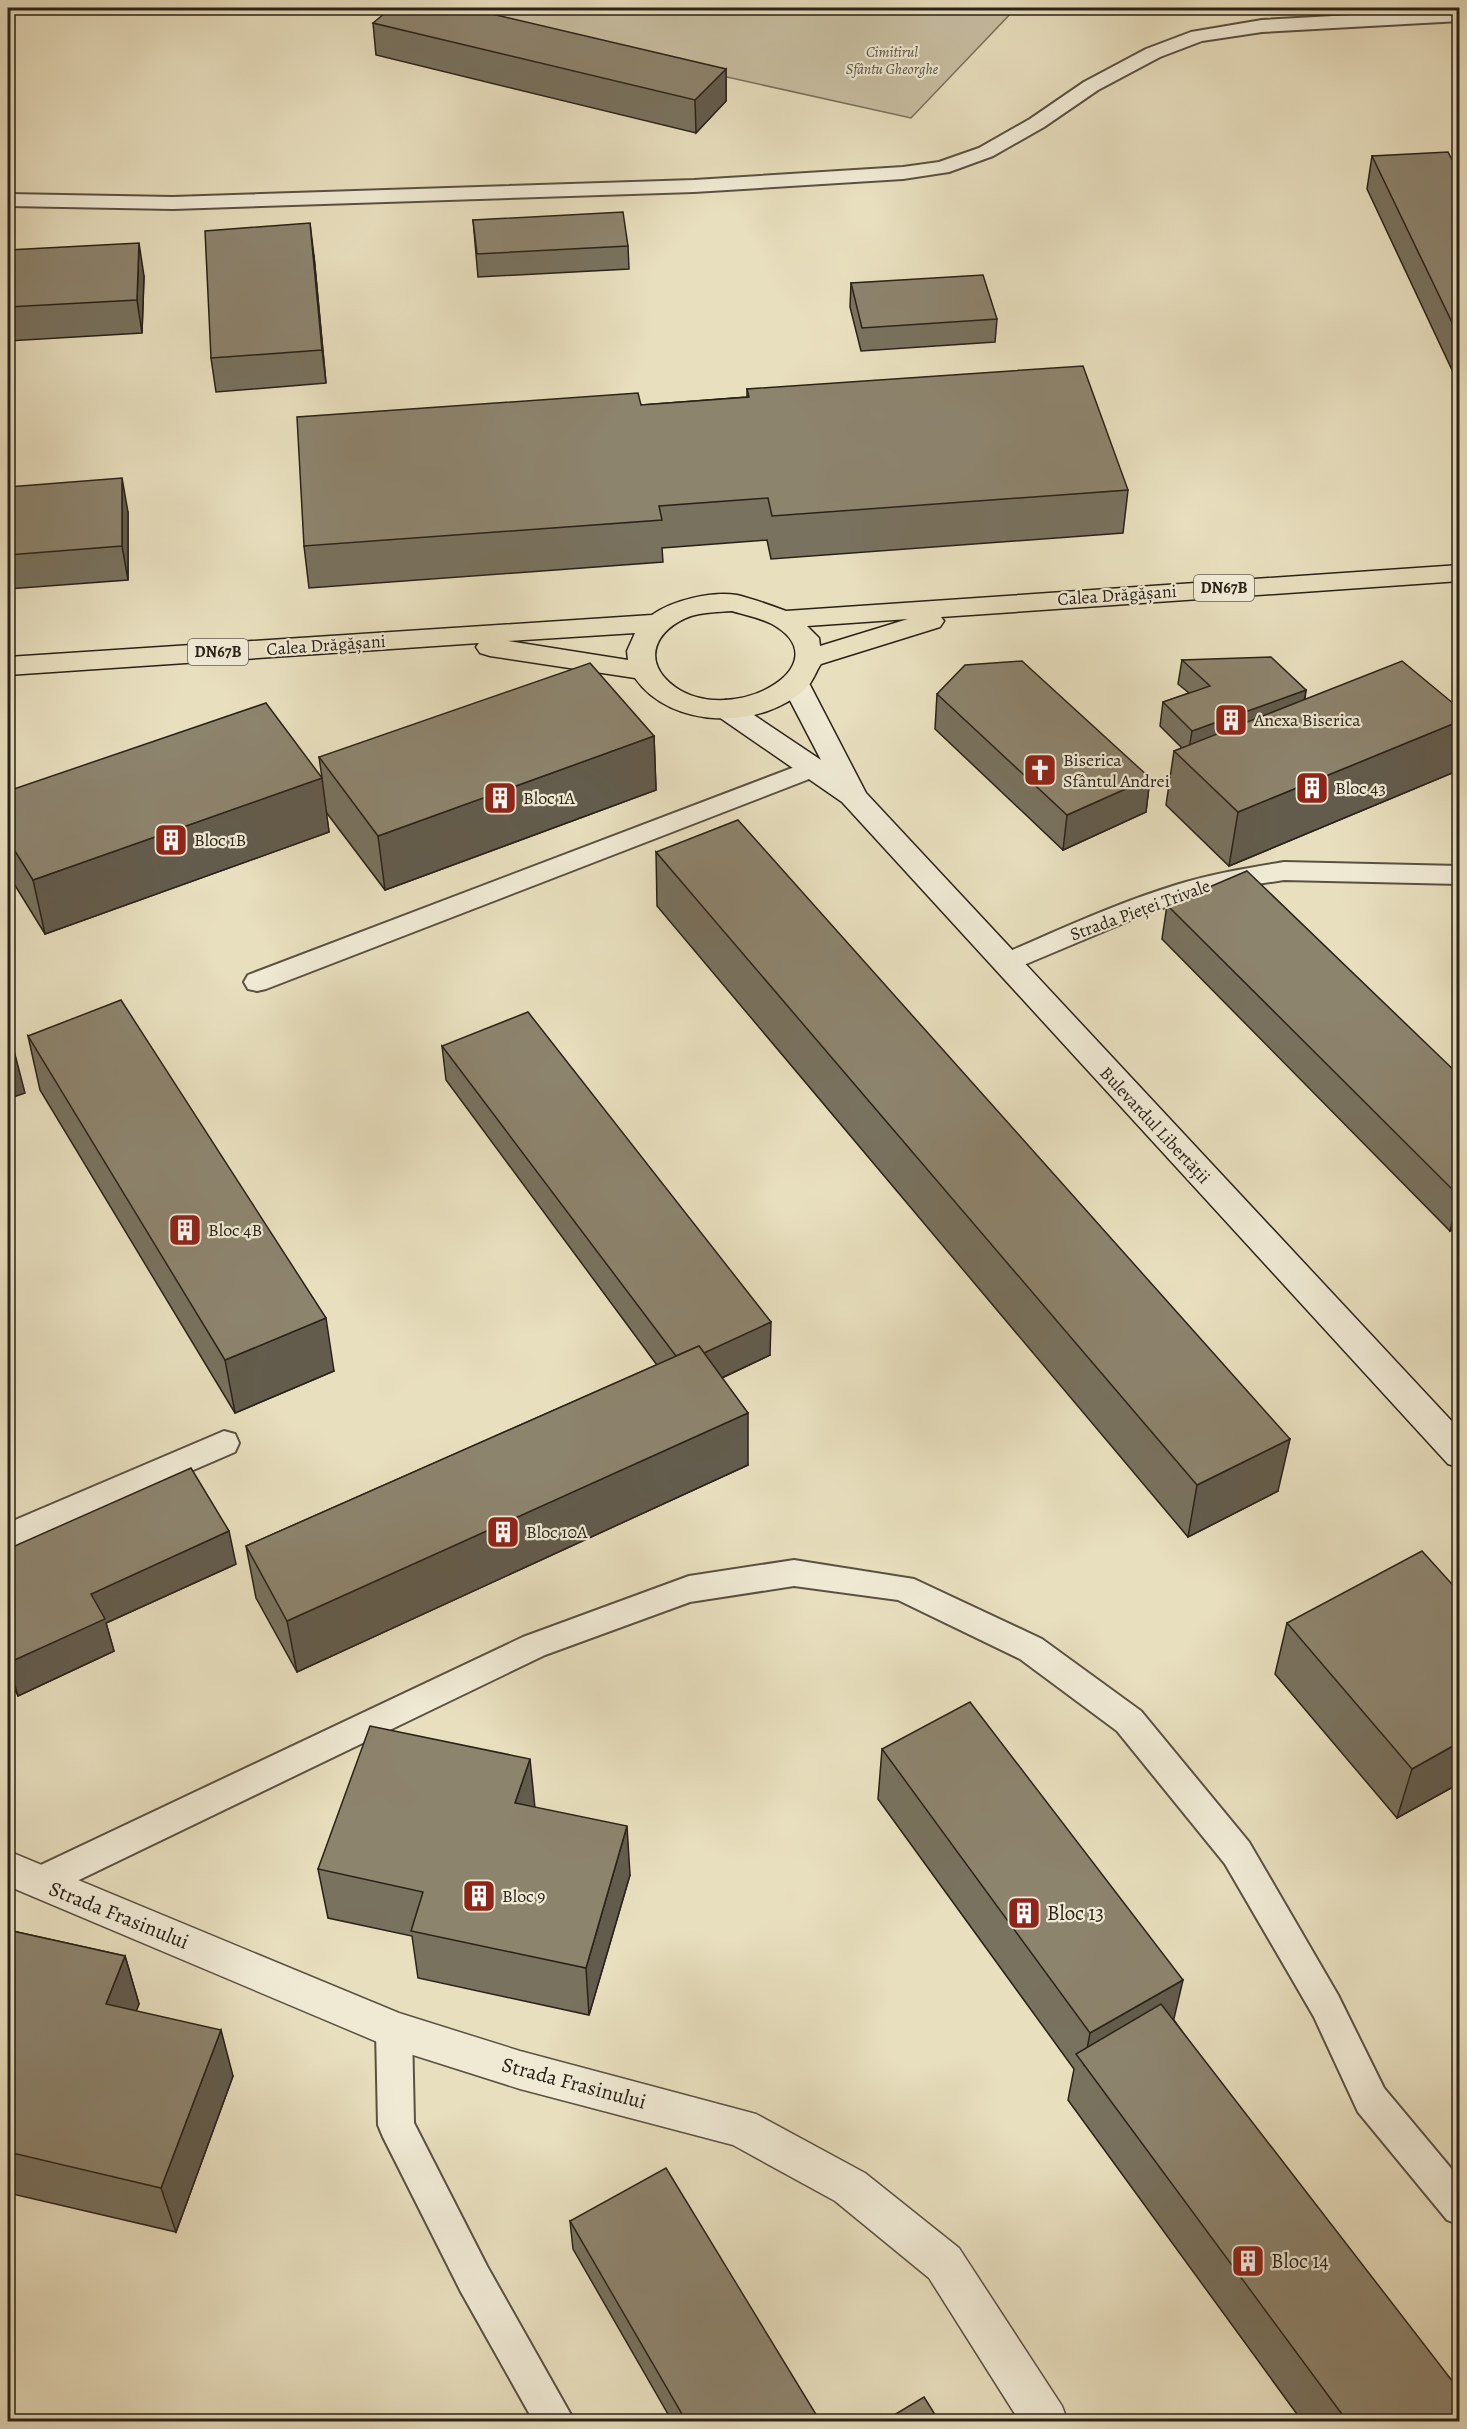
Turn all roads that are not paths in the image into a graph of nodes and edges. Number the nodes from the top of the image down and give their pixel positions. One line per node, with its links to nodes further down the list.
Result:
1 (1460, 15): 2 (lane)
2 (8, 200)
3 (1460, 573): 4 (main road, Calea Drăgășani / DN67B)
4 (989, 604): 5 (main road, Calea Drăgășani); 8 (main road, Calea Drăgășani)
5 (784, 619): 6 (main road); 8 (main road)
6 (657, 623): 7 (main road, Calea Drăgășani); 10 (main road)
7 (429, 638): 9 (main road, Calea Drăgășani / DN67B); 10 (main road, Calea Drăgășani)
8 (810, 658): 11 (main road)
9 (8, 666)
10 (642, 671): 12 (main road)
11 (796, 685): 12 (main road); 14 (main road, Bulevardul Libertății)
12 (726, 710): 13 (main road, Bulevardul Libertății)
13 (813, 768): 14 (main road, Bulevardul Libertății); 17 (lane)
14 (852, 795): 16 (main road, Bulevardul Libertății)
15 (1460, 875): 16 (lane, Strada Pieței Trivale)
16 (1005, 963): 19 (main road, Bulevardul Libertății)
17 (257, 982)
18 (224, 1443): 20 (lane)
19 (1460, 1454)
20 (8, 1537)
21 (24, 1875): 22 (main road, Strada Frasinului); 23 (lane)
22 (394, 2030): 24 (lane); 25 (main road, Strada Frasinului)
23 (1460, 2208)
24 (556, 2421)
25 (1046, 2421)

